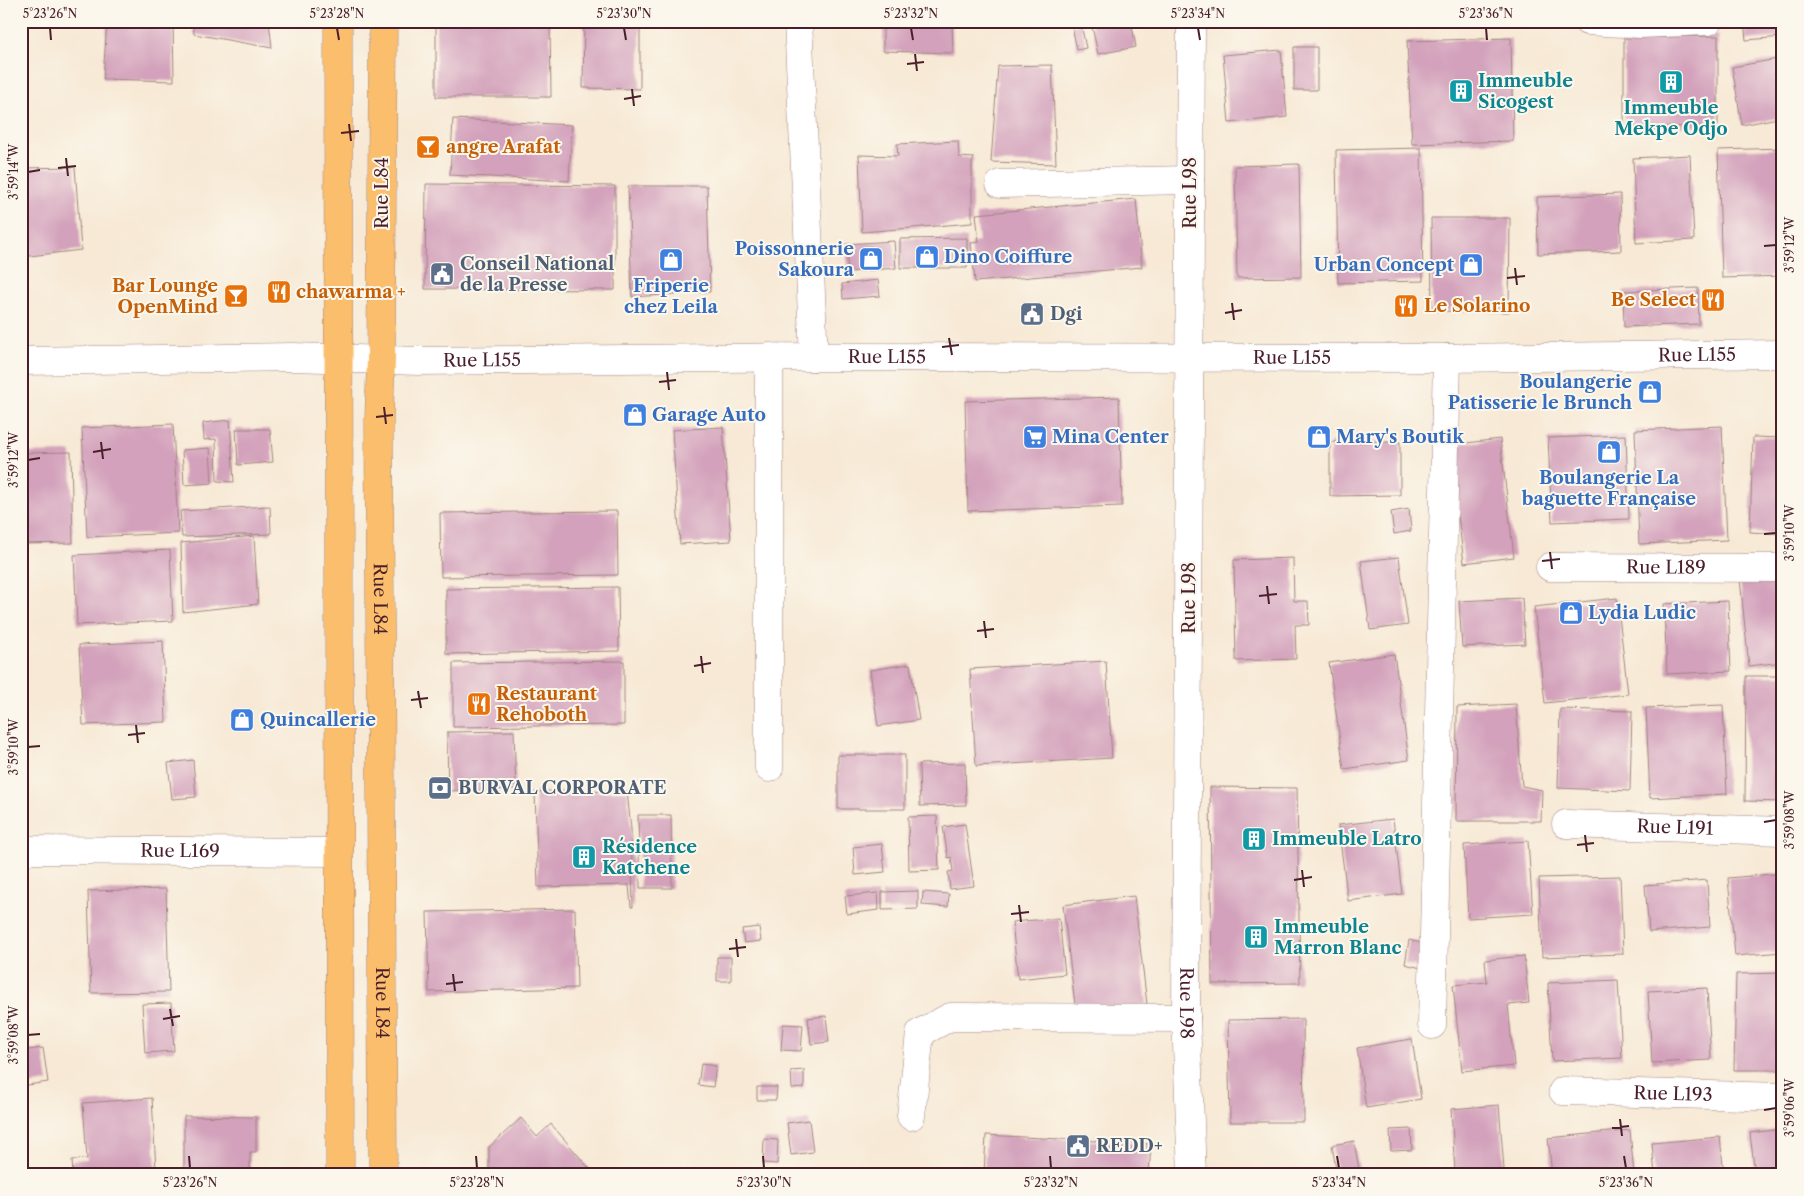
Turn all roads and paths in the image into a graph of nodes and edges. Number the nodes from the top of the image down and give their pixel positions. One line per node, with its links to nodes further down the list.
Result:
1 (338, 21): 11 (main road)
2 (383, 21): 15 (main road, Rue L84)
3 (798, 21): 10 (street)
4 (1191, 21): 7 (street, Rue L98)
5 (1587, 21): 6 (street)
6 (1708, 21)
7 (1190, 180): 8 (street); 13 (street, Rue L98)
8 (1000, 184)
9 (1783, 354): 14 (street, Rue L155)
10 (814, 357): 12 (street, Rue L155); 13 (street, Rue L155)
11 (338, 358): 15 (street, Rue L155); 16 (street, Rue L155); 23 (main road)
12 (769, 358): 15 (street, Rue L155); 19 (street)
13 (1190, 358): 14 (street, Rue L155); 24 (street, Rue L98)
14 (1447, 358): 25 (street)
15 (382, 360): 30 (main road, Rue L84)
16 (21, 361)
17 (1550, 567): 18 (street, Rue L189)
18 (1783, 568)
19 (770, 768)
20 (1566, 824): 21 (street, Rue L191)
21 (1783, 831)
22 (21, 850): 23 (street, Rue L169)
23 (338, 852): 29 (main road)
24 (1186, 1018): 28 (street); 31 (street, Rue L98)
25 (1432, 1025)
26 (1563, 1091): 27 (street, Rue L193)
27 (1783, 1097)
28 (912, 1116)
29 (340, 1175)
30 (383, 1175)
31 (1192, 1175)

